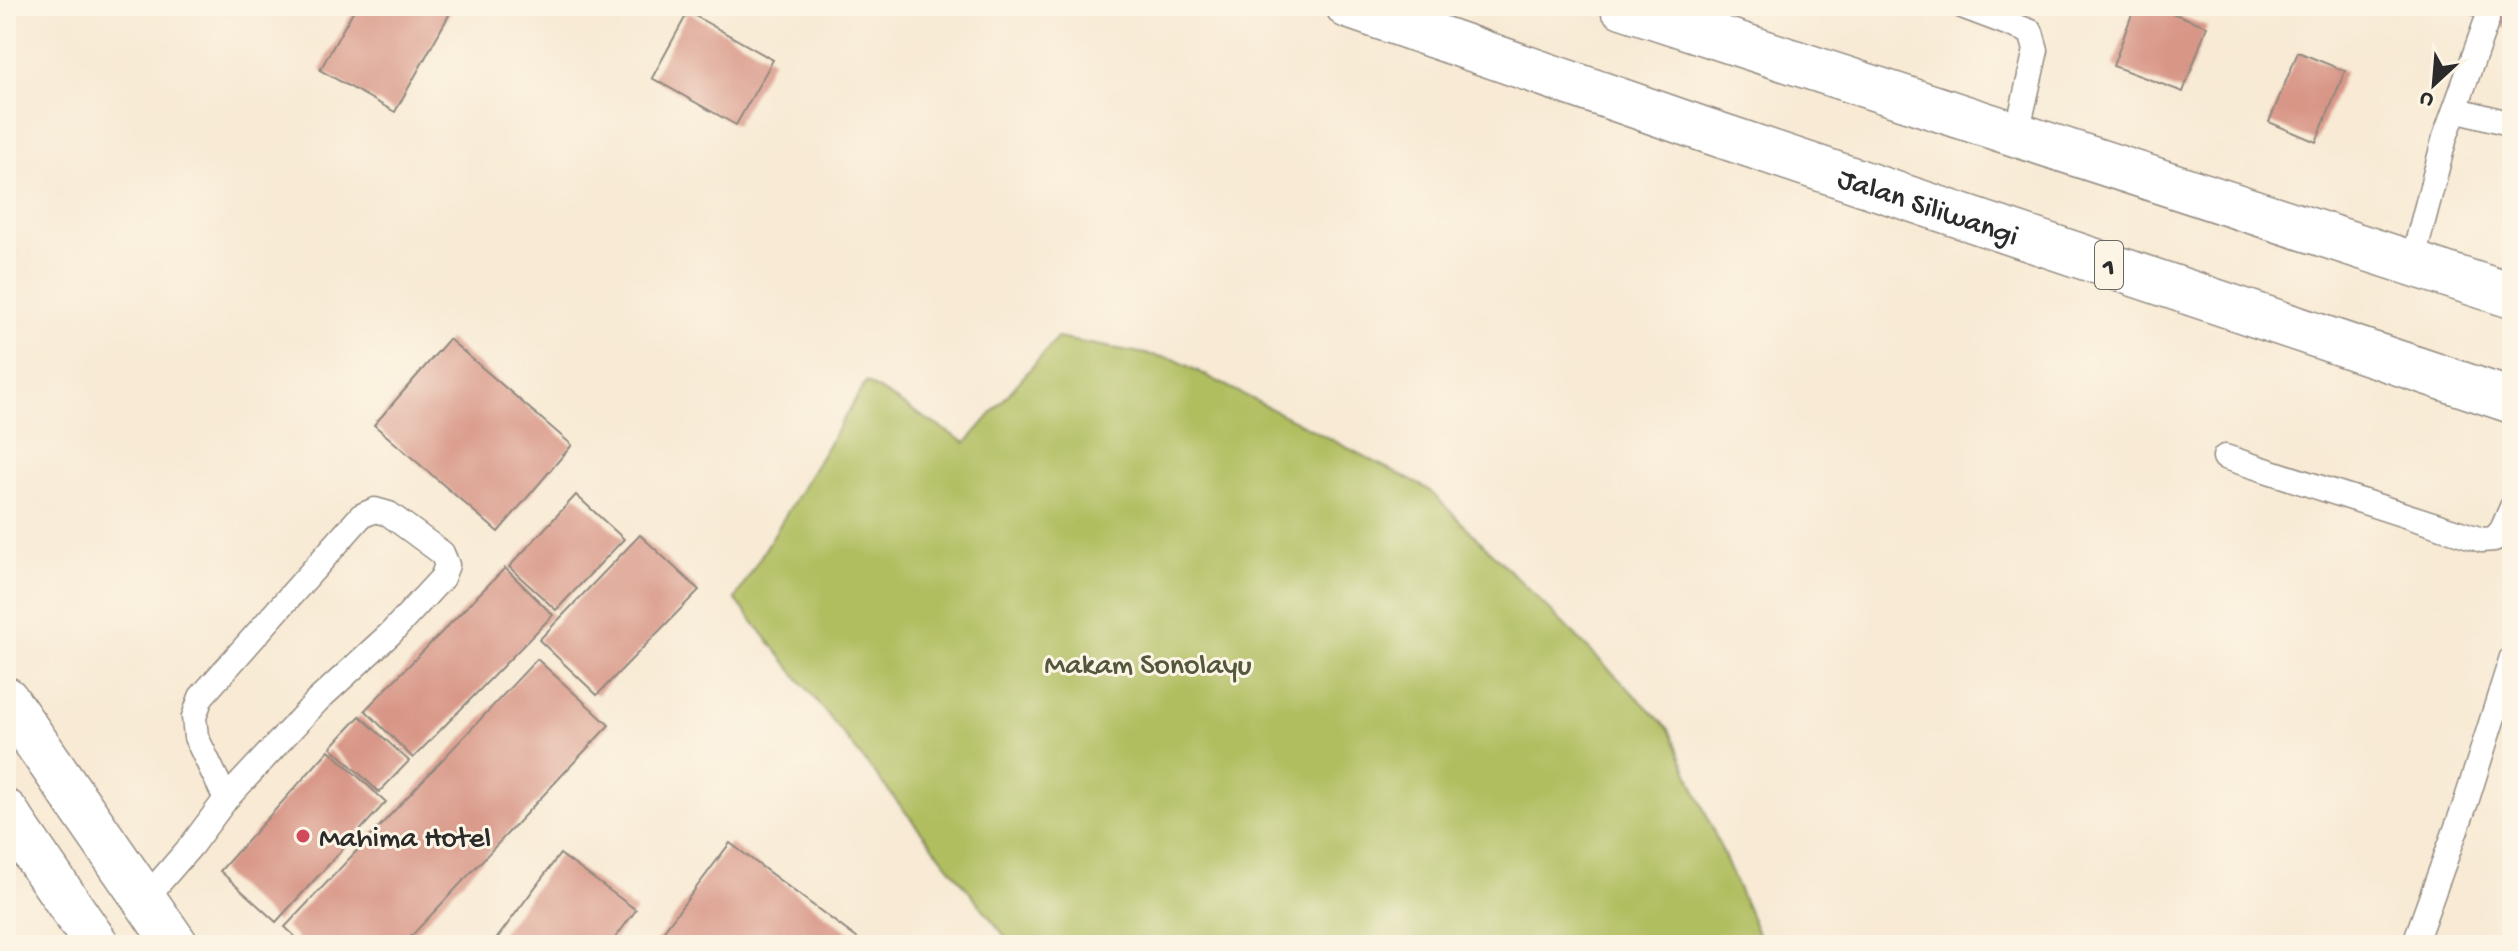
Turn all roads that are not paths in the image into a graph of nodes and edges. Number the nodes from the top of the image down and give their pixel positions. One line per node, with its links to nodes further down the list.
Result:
1 (1348, 6): 11 (main road, Jalan Siliwangi / 1)
2 (1622, 6): 4 (main road)
3 (1962, 6): 8 (lane)
4 (1677, 14): 8 (main road)
5 (2487, 20): 6 (lane)
6 (2455, 109): 7 (lane); 9 (lane)
7 (2512, 124)
8 (2017, 133): 9 (main road)
9 (2412, 263): 10 (main road)
10 (2512, 296)
11 (2512, 401)
12 (2225, 457): 13 (lane)
13 (2512, 507)
14 (2512, 657): 21 (lane)
15 (6, 699): 18 (main road)
16 (226, 799): 16 (lane); 18 (lane)
17 (6, 812): 19 (main road)
18 (145, 899): 20 (main road)
19 (97, 945)
20 (176, 945)
21 (2414, 945)

